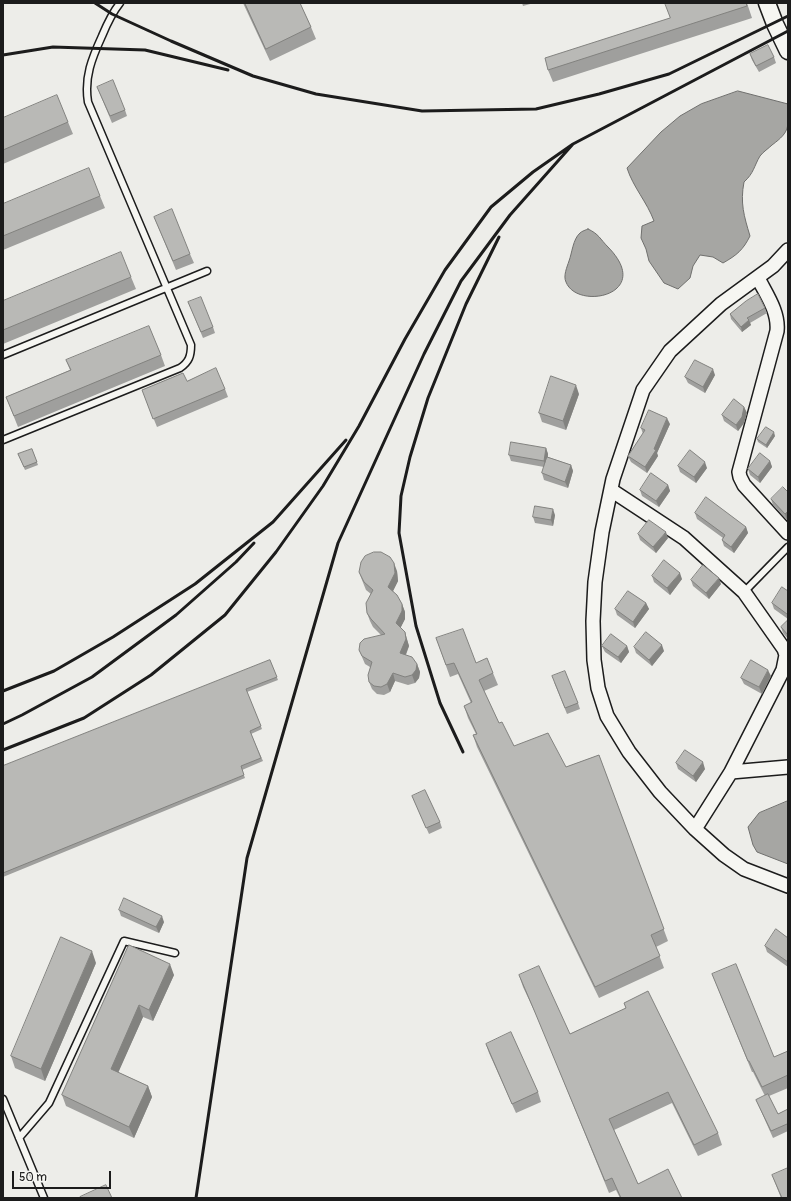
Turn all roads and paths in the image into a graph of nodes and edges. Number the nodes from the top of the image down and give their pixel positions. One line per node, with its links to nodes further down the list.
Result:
1 (120, 3): 7 (lane)
2 (767, 3): 3 (street)
3 (788, 51)
4 (788, 250): 6 (street)
5 (207, 271): 7 (lane)
6 (758, 278): 10 (street); 11 (street)
7 (166, 288): 8 (lane); 9 (lane)
8 (3, 355)
9 (3, 440)
10 (611, 490): 13 (street); 16 (street)
11 (788, 532)
12 (788, 547): 13 (lane)
13 (744, 592): 15 (street)
14 (788, 767): 15 (street)
15 (731, 772): 16 (street)
16 (695, 829): 17 (street)
17 (788, 886)
18 (175, 953): 20 (lane)
19 (3, 1100): 20 (lane)
20 (19, 1138): 21 (lane)
21 (44, 1198)

